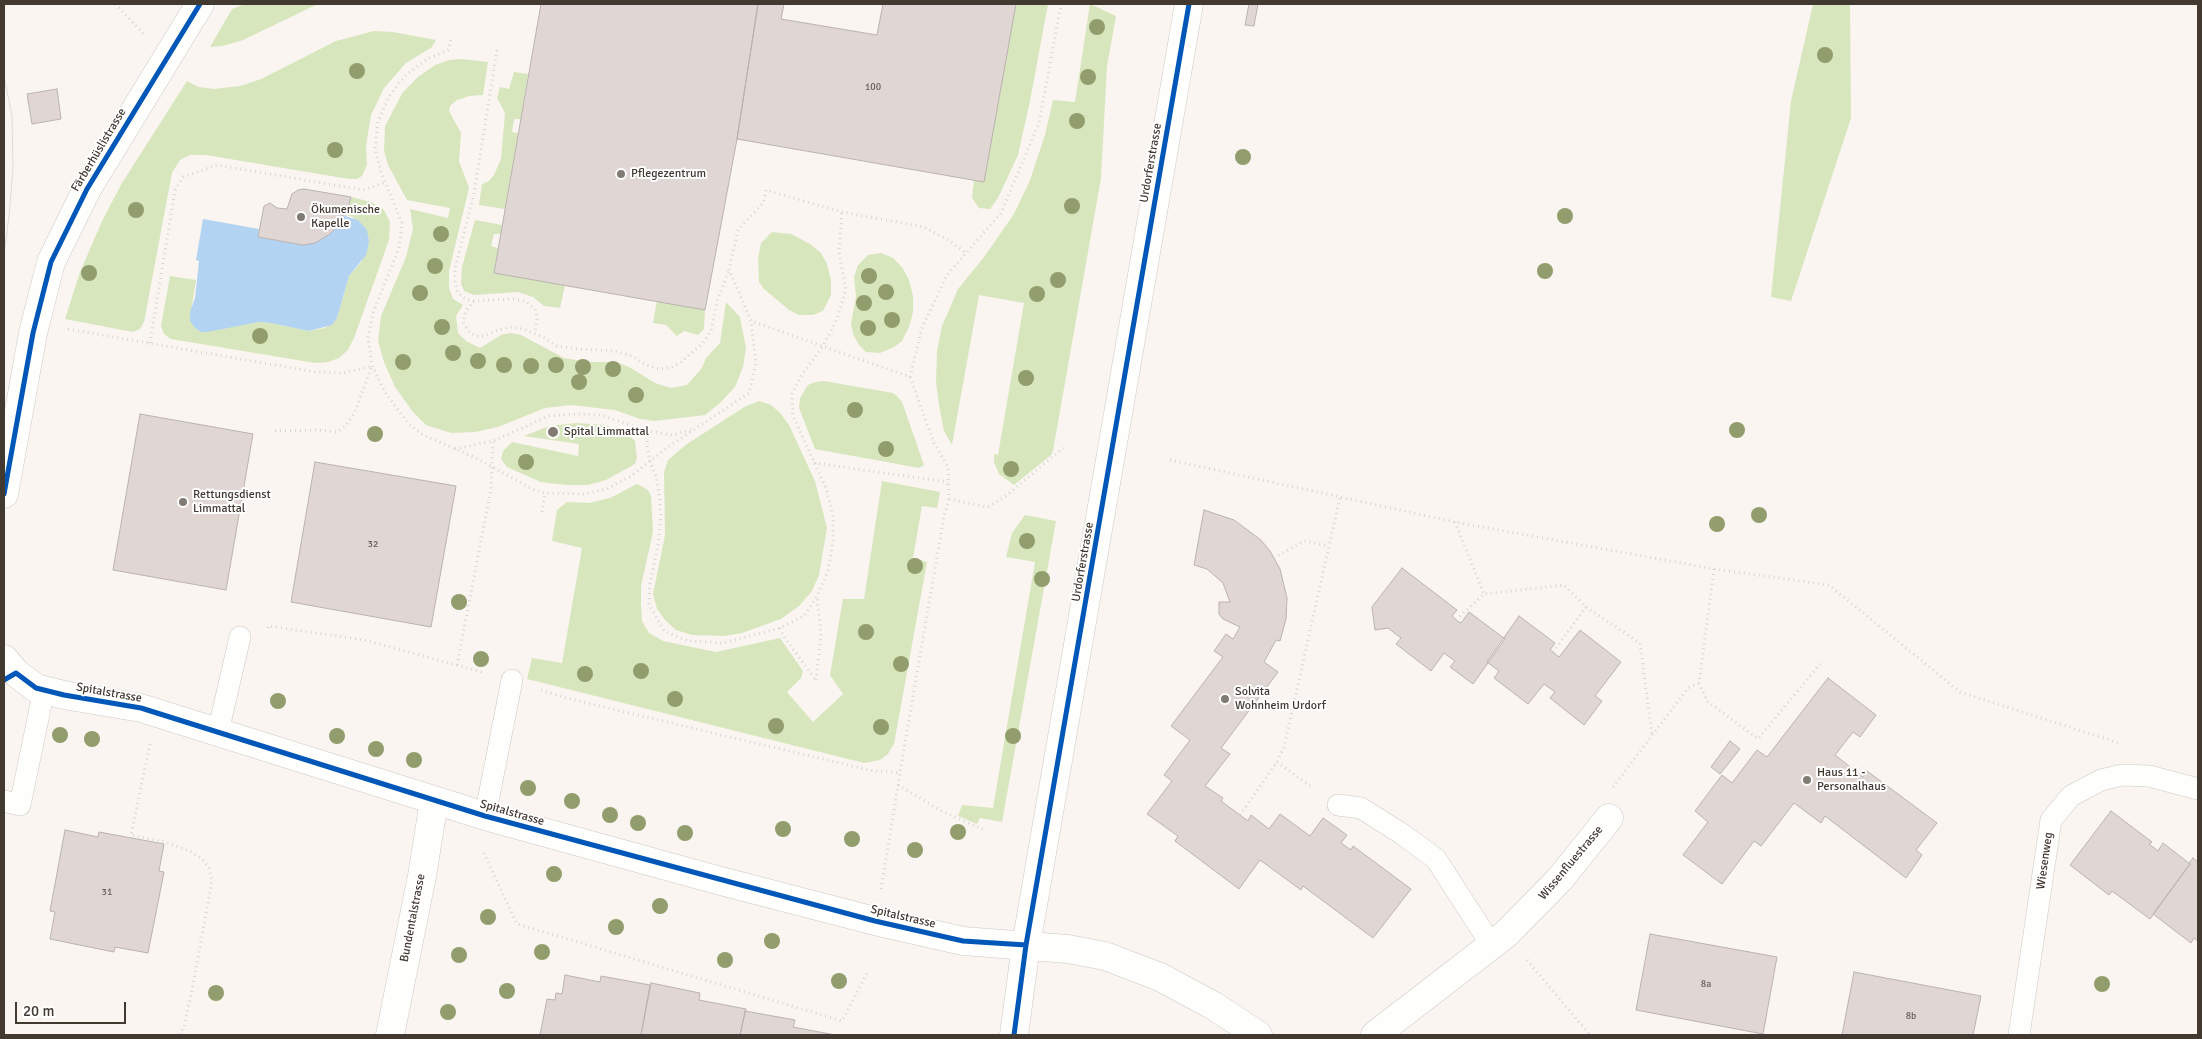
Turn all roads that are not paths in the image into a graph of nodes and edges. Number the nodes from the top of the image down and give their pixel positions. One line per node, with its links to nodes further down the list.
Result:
1 (200, 4): 3 (street, Färberhüslistrasse)
2 (1189, 4): 16 (street, Urdorferstrasse)
3 (4, 494)
4 (240, 637): 8 (lane)
5 (8, 671): 7 (street, Spitalstrasse)
6 (512, 680): 13 (lane)
7 (44, 690): 8 (street, Spitalstrasse); 10 (lane)
8 (218, 732): 11 (street, Spitalstrasse)
9 (2198, 789): 21 (lane, Wiesenweg)
10 (4, 801)
11 (434, 801): 13 (street, Spitalstrasse); 17 (street, Bundentalstrasse)
12 (1338, 805): 15 (lane)
13 (485, 816): 16 (street, Spitalstrasse)
14 (1609, 818): 15 (street, Wissenfluestrasse)
15 (1499, 940): 20 (street, Wissenfluestrasse)
16 (1026, 945): 18 (street, Urdorferstrasse); 19 (street, Spitalstrasse)
17 (390, 1035)
18 (1014, 1035)
19 (1258, 1035)
20 (1375, 1035)
21 (2019, 1035)

